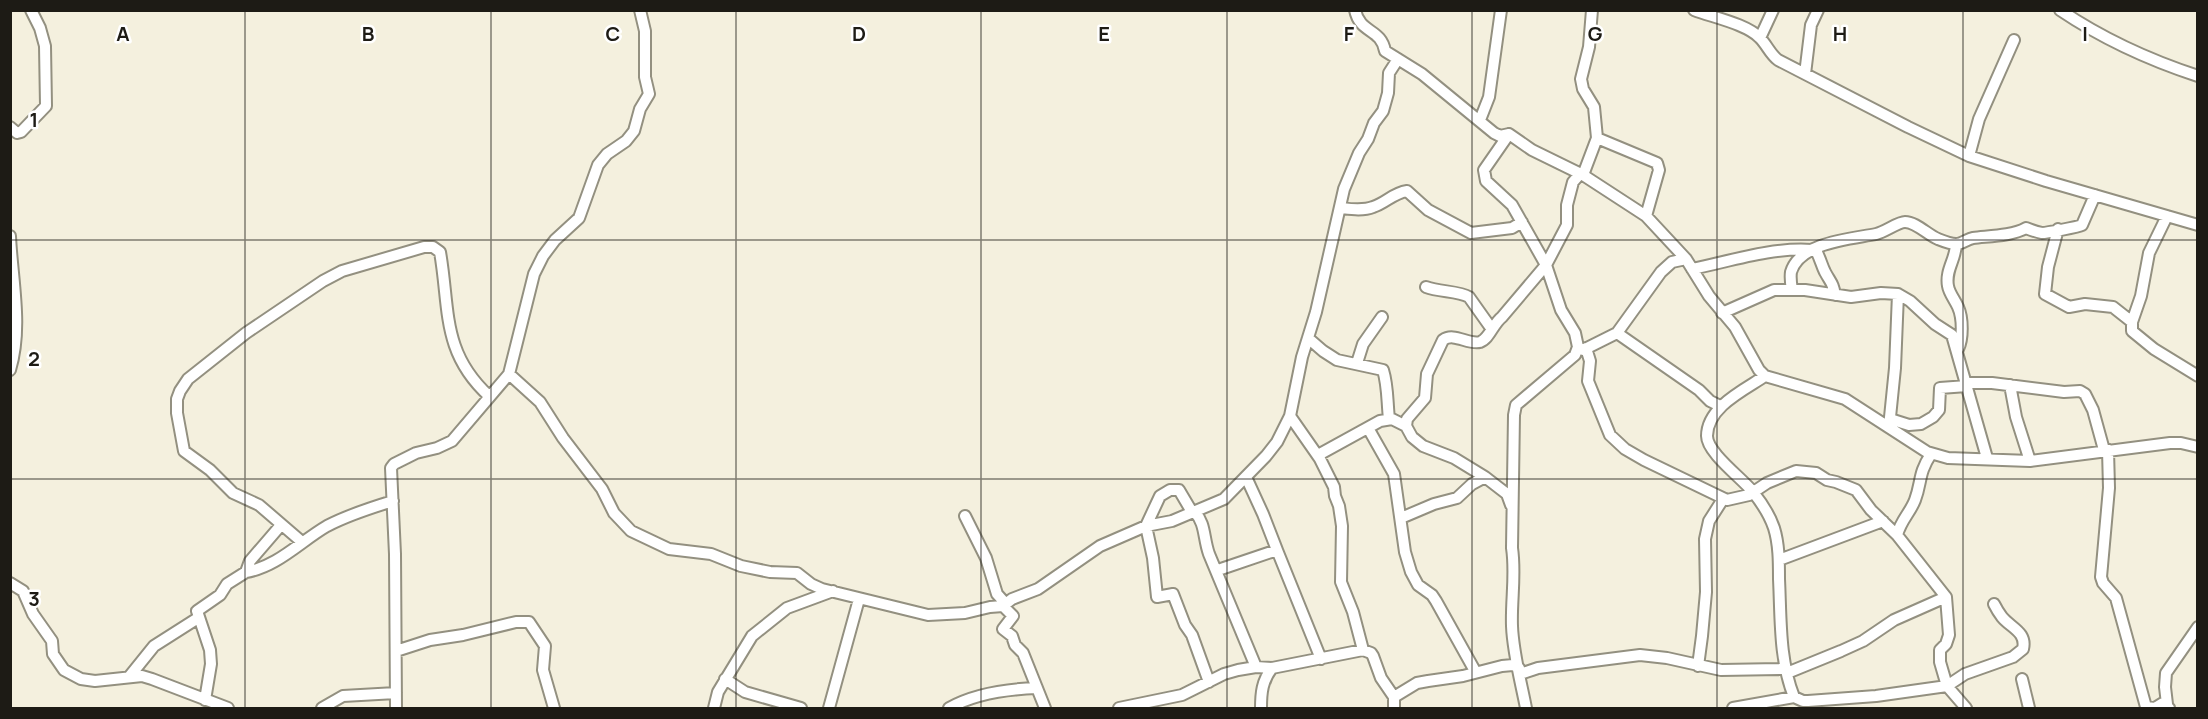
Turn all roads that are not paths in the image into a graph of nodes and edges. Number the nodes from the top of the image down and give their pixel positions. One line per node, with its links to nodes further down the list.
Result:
1 (31, 10): 16 (street)
2 (640, 10): 48 (street)
3 (1355, 10): 12 (street)
4 (1501, 10): 15 (street)
5 (1592, 10): 18 (street)
6 (1694, 10): 10 (street)
7 (1773, 10): 10 (street)
8 (1818, 10): 13 (street)
9 (2060, 10): 14 (street)
10 (1760, 38): 13 (street)
11 (2014, 40): 19 (street)
12 (1398, 59): 15 (street); 22 (street)
13 (1805, 74): 19 (street)
14 (2198, 76)
15 (1480, 120): 17 (street)
16 (10, 128)
17 (1509, 134): 20 (street); 25 (street)
18 (1597, 138): 20 (street); 23 (street)
19 (1969, 156): 21 (street)
20 (1582, 174): 23 (street); 32 (street)
21 (2095, 195): 24 (street); 27 (street)
22 (1340, 208): 25 (street); 43 (street)
23 (1646, 216): 31 (street)
24 (2167, 216): 26 (street); 40 (street)
25 (1522, 222): 32 (street)
26 (2198, 225)
27 (2058, 229): 29 (street); 40 (street)
28 (10, 236): 47 (street)
29 (1956, 244): 30 (street); 45 (street)
30 (1813, 250): 33 (street); 35 (street); 37 (street)
31 (1686, 259): 33 (street); 42 (street)
32 (1546, 265): 41 (street); 44 (street)
33 (1692, 269): 38 (street)
34 (1426, 287): 41 (street)
35 (1792, 290): 37 (street); 38 (street)
36 (1898, 294): 37 (street); 45 (street); 57 (street)
37 (1835, 295)
38 (1722, 314): 49 (street)
39 (1382, 317): 46 (street)
40 (2132, 322): 50 (street)
41 (1491, 328): 58 (street)
42 (1617, 333): 44 (street); 54 (street)
43 (1308, 338): 46 (street); 55 (street)
44 (1582, 348): 69 (street); 71 (street)
45 (1957, 352): 51 (street)
46 (1357, 363): 56 (street)
47 (10, 370)
48 (509, 374): 53 (street); 85 (street)
49 (1765, 376): 54 (street); 57 (street)
50 (2198, 376)
51 (1967, 385): 52 (street); 57 (street); 63 (street)
52 (2010, 385): 61 (street); 65 (street)
53 (489, 396): 70 (street); 76 (street)
54 (1720, 406): 68 (street)
55 (1290, 416): 64 (street); 66 (street)
56 (1389, 419): 58 (street); 59 (street)
57 (1890, 423): 62 (street)
58 (1406, 426): 67 (street)
59 (1368, 428): 64 (street); 74 (street)
60 (2198, 447): 61 (street)
61 (2106, 450): 65 (street); 113 (street)
62 (1931, 454): 63 (street); 78 (street)
63 (1987, 458): 65 (street)
64 (1320, 459): 92 (street)
65 (2030, 461)
66 (1246, 477): 72 (street); 80 (street)
67 (1485, 477): 71 (street); 74 (street)
68 (1754, 493): 69 (street); 75 (street); 81 (street)
69 (1723, 499): 95 (street)
70 (393, 501): 79 (street); 93 (street)
71 (1513, 510): 99 (street)
72 (1193, 512): 77 (street); 77 (street); 82 (street)
73 (965, 516): 89 (street)
74 (1401, 518): 98 (street)
75 (1883, 521): 78 (street); 81 (street)
76 (281, 525): 79 (street); 83 (street)
77 (1146, 526): 89 (street); 104 (street)
78 (1897, 535): 86 (street)
79 (302, 542): 83 (street)
80 (1277, 550): 82 (street); 94 (street)
81 (1779, 560): 100 (street)
82 (1218, 570): 96 (street)
83 (246, 572): 90 (street)
84 (10, 583): 101 (street)
85 (833, 591): 87 (street); 102 (street)
86 (1946, 597): 100 (street); 105 (street)
87 (859, 599): 89 (street); 120 (street)
88 (1994, 604): 105 (street)
89 (1005, 605): 106 (street)
90 (198, 618): 101 (street); 110 (street)
91 (2198, 627): 113 (street)
92 (1363, 650): 94 (street); 108 (street)
93 (396, 651): 107 (street); 117 (street)
94 (1321, 659): 97 (street)
95 (1698, 666): 99 (street); 100 (street)
96 (1257, 667): 97 (street); 104 (street)
97 (1272, 668): 124 (street)
98 (1475, 671): 99 (street); 108 (street)
99 (1519, 671): 126 (street)
100 (1786, 671): 109 (street)
101 (129, 677): 110 (street)
102 (725, 679): 118 (street); 119 (street)
103 (2022, 680): 129 (street)
104 (1209, 682): 123 (street)
105 (1947, 686): 111 (street); 128 (street)
106 (1037, 688): 121 (street); 122 (street)
107 (396, 693): 115 (street); 116 (street)
108 (1394, 697): 125 (street)
109 (1794, 697): 111 (street); 112 (street)
110 (205, 700): 114 (street)
111 (1846, 703)
112 (1757, 706): 127 (street)
113 (2168, 706)
114 (228, 708)
115 (322, 708)
116 (396, 708)
117 (554, 708)
118 (714, 708)
119 (801, 708)
120 (830, 708)
121 (949, 708)
122 (1045, 708)
123 (1119, 708)
124 (1261, 708)
125 (1394, 708)
126 (1526, 708)
127 (1733, 708)
128 (1965, 708)
129 (2029, 708)

